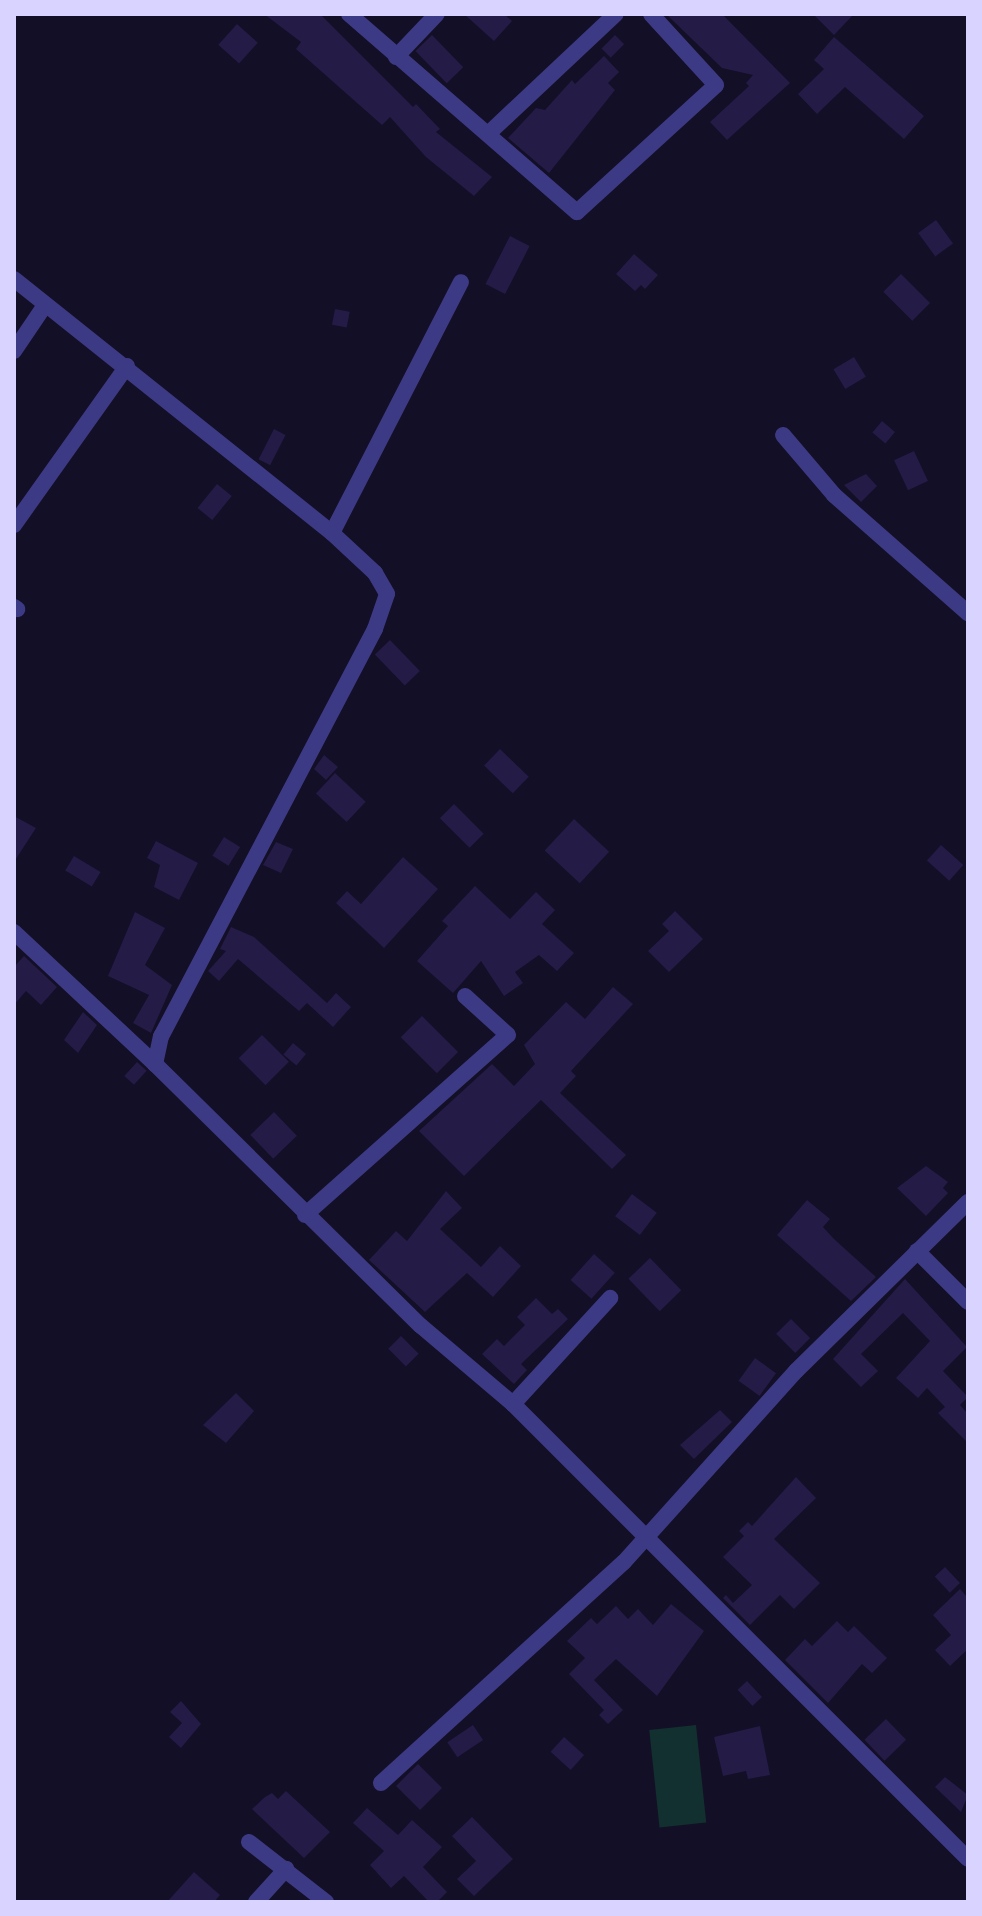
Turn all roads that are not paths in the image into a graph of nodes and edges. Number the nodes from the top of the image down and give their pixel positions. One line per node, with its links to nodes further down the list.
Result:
1 (349, 14): 5 (street)
2 (437, 14): 5 (street)
3 (616, 14): 6 (street)
4 (651, 14): 6 (street)
5 (396, 57): 6 (street)
6 (488, 134)
7 (14, 279): 9 (street)
8 (461, 282): 14 (street)
9 (45, 305): 10 (street); 11 (street)
10 (14, 351)
11 (127, 366): 13 (street); 14 (street)
12 (783, 435): 15 (street)
13 (14, 525)
14 (332, 533): 18 (street)
15 (968, 613)
16 (14, 932): 18 (street)
17 (465, 996): 20 (street)
18 (155, 1064): 20 (street)
19 (968, 1202): 21 (street)
20 (305, 1215): 24 (street)
21 (917, 1251): 23 (street); 25 (street)
22 (610, 1298): 24 (street)
23 (968, 1302)
24 (513, 1404): 25 (street)
25 (639, 1536): 26 (street); 28 (street)
26 (381, 1783)
27 (249, 1842): 29 (street)
28 (968, 1859)
29 (286, 1869): 30 (street); 31 (street)
30 (256, 1902)
31 (326, 1902)

